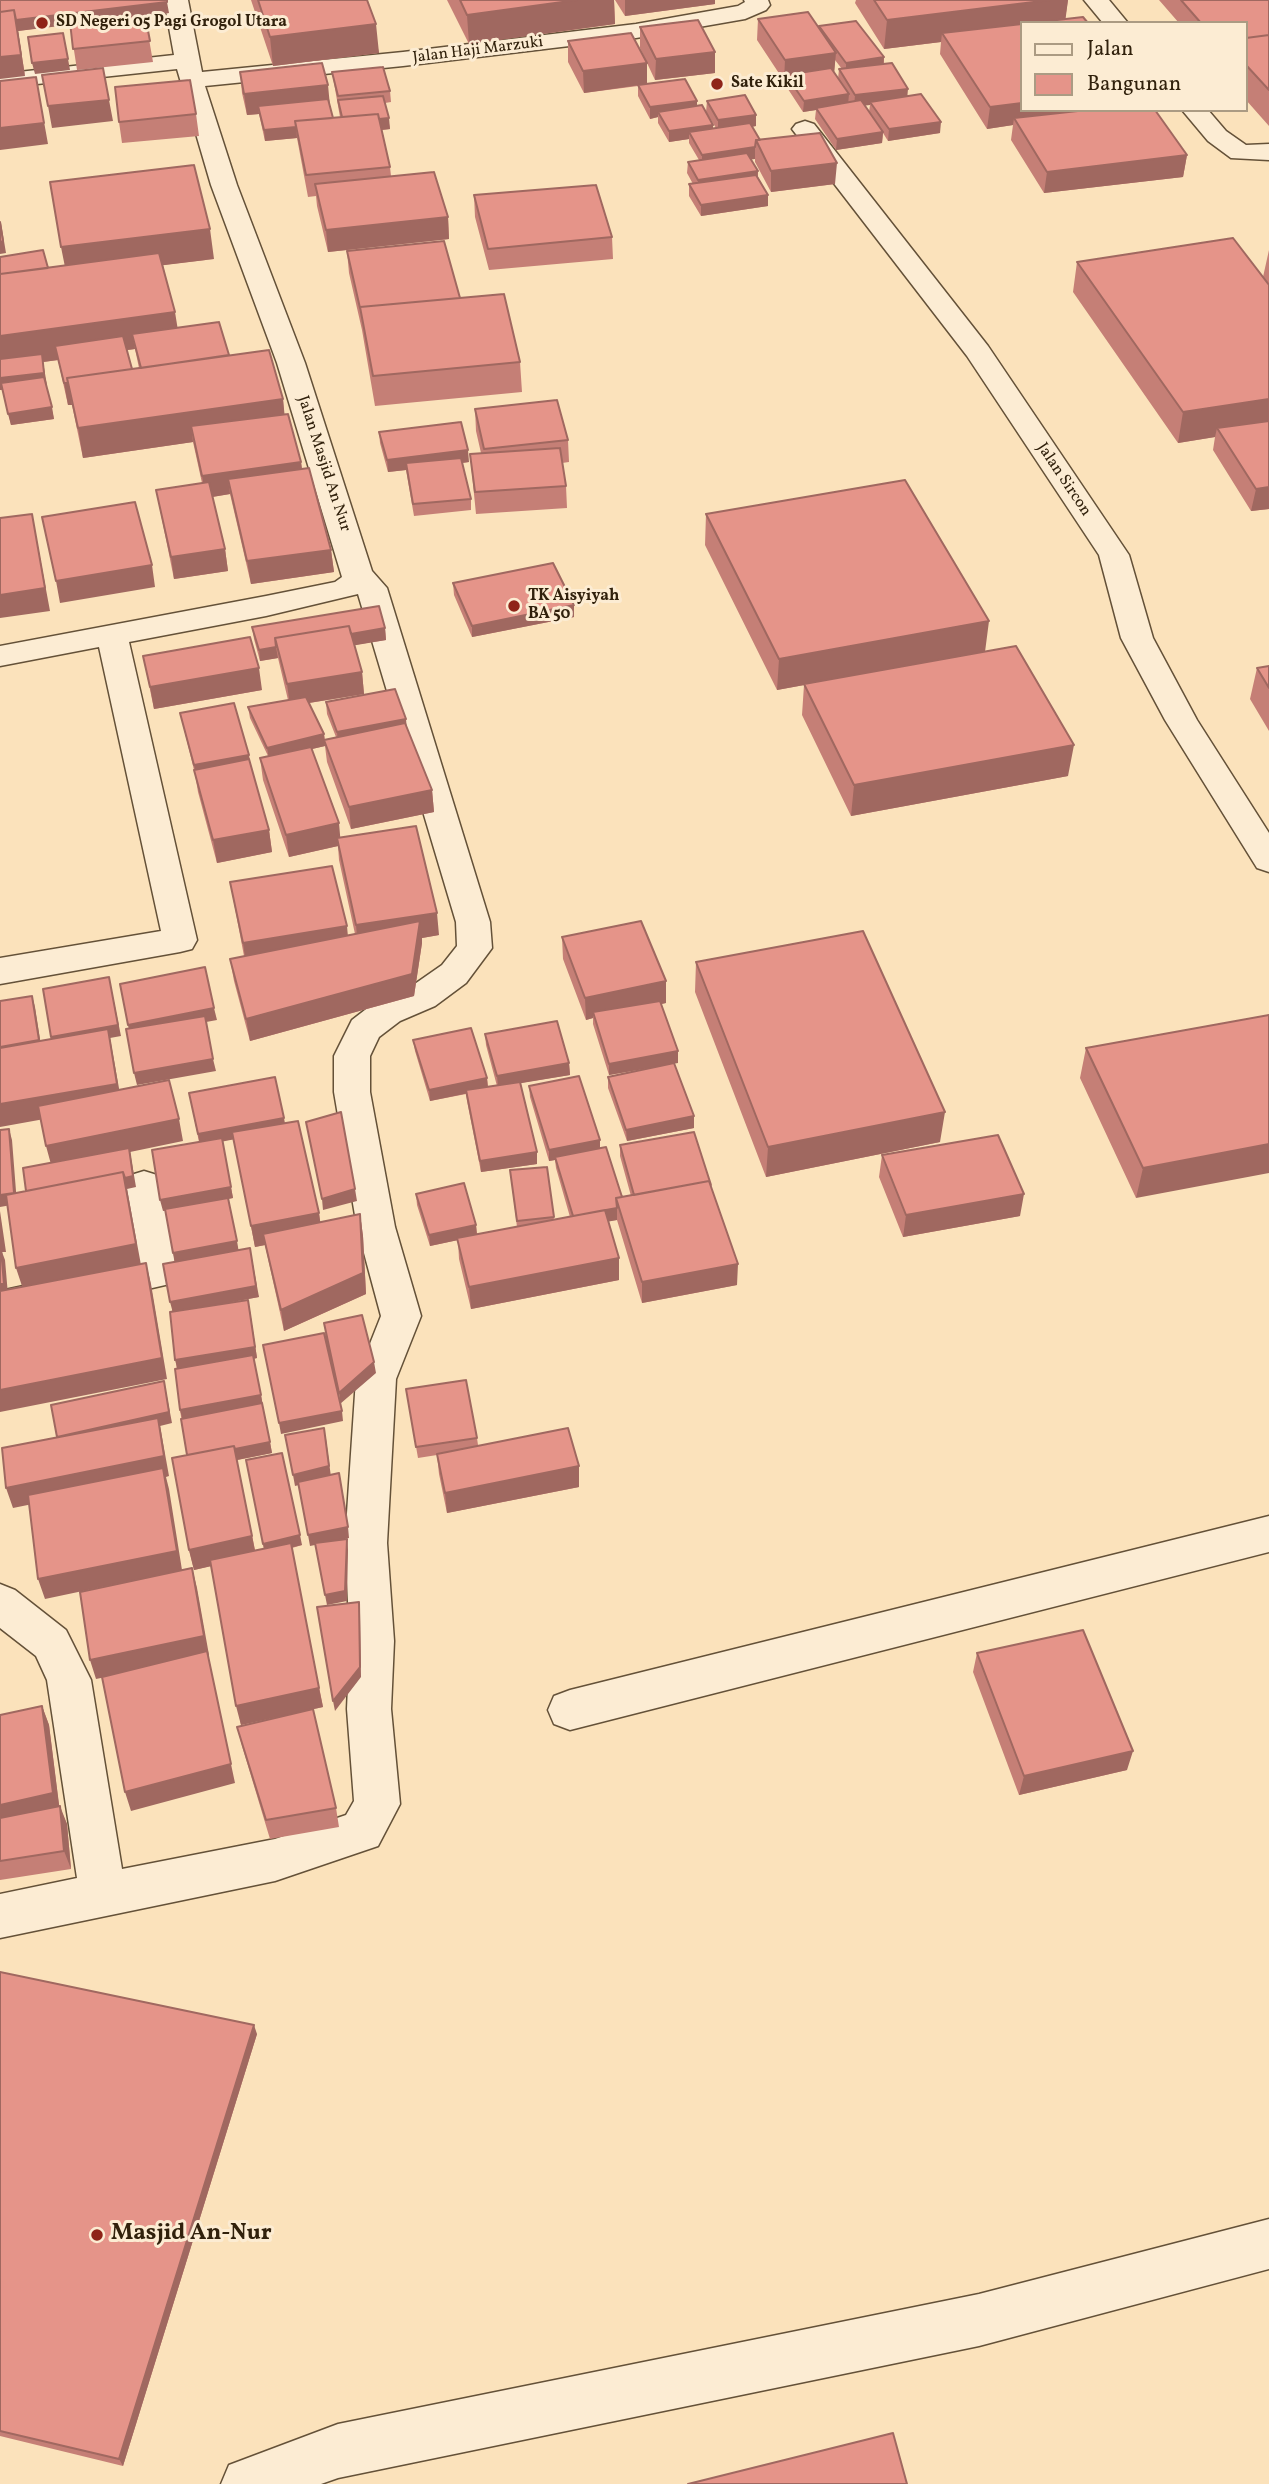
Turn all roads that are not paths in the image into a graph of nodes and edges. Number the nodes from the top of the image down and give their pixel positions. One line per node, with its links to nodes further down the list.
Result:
1 (176, 0): 5 (street, Jalan Masjid An Nur)
2 (757, 0): 5 (street, Jalan Haji Marzuki)
3 (1096, 0): 4 (street)
4 (1114, 21)
5 (189, 71): 6 (street, Jalan Haji Marzuki); 10 (street, Jalan Masjid An Nur)
6 (0, 81)
7 (1196, 112): 9 (street)
8 (805, 129): 13 (street, Jalan Sircon)
9 (1269, 152)
10 (358, 574): 11 (street); 20 (street, Jalan Masjid An Nur)
11 (112, 635): 12 (street); 14 (street)
12 (0, 656)
13 (1269, 860)
14 (0, 971)
15 (144, 1185): 16 (street)
16 (0, 1307)
17 (1269, 1534): 19 (street)
18 (0, 1603): 20 (street)
19 (570, 1710)
20 (103, 1894): 21 (street)
21 (0, 1916)
22 (1269, 2244): 23 (street)
23 (248, 2484)

